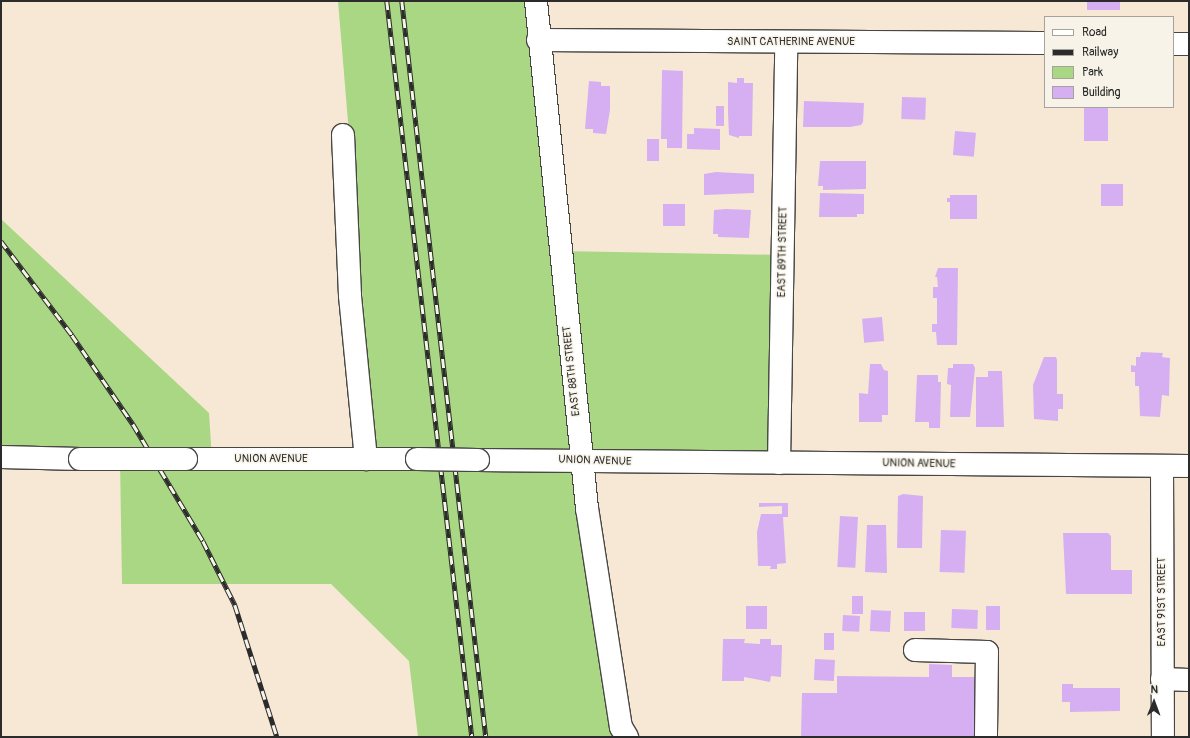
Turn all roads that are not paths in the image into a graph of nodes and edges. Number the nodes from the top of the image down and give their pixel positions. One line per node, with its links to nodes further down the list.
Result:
1 (536, 1): 2 (street, EAST 88TH STREET)
2 (538, 40): 3 (street, SAINT CATHERINE AVENUE); 10 (street, EAST 88TH STREET)
3 (786, 42): 4 (street, SAINT CATHERINE AVENUE); 11 (street, EAST 89TH STREET)
4 (1044, 43)
5 (1174, 44): 6 (street)
6 (1189, 44)
7 (342, 134): 9 (street)
8 (1, 457): 9 (street, UNION AVENUE, bridge)
9 (366, 459): 10 (street, UNION AVENUE, bridge)
10 (581, 459): 11 (street, UNION AVENUE); 17 (street, EAST 88TH STREET)
11 (779, 463): 12 (street, UNION AVENUE)
12 (1162, 466): 13 (street, UNION AVENUE); 15 (street, EAST 91ST STREET)
13 (1189, 466)
14 (915, 650): 18 (street)
15 (1162, 679): 16 (street); 19 (street, EAST 91ST STREET)
16 (1189, 680)
17 (627, 737)
18 (986, 737)
19 (1163, 737)

